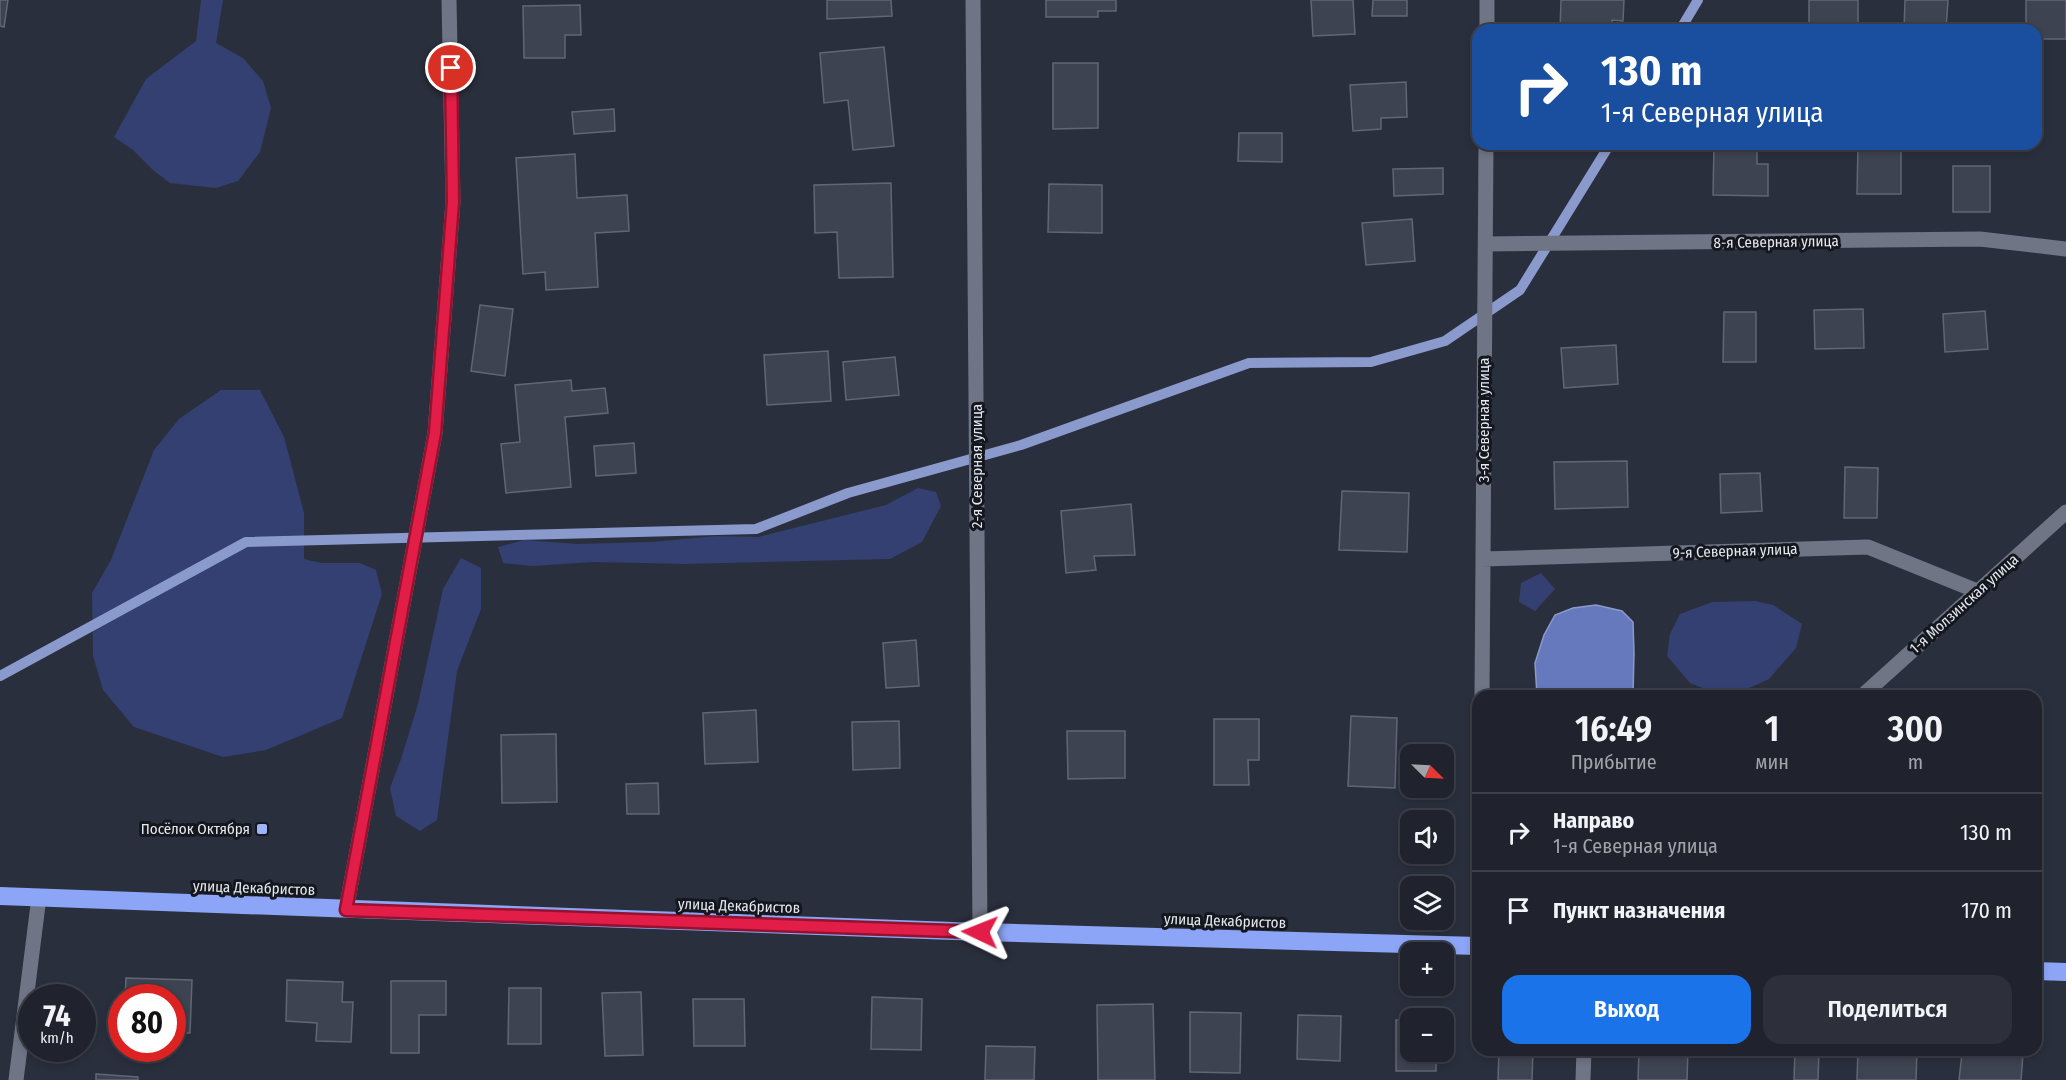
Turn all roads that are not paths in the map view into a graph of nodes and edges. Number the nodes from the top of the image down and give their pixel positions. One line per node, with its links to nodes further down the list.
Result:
1 (449, 0): 15 (street)
2 (973, 0): 16 (street, 2-я Северная улица)
3 (1487, 0): 4 (street)
4 (1487, 24)
5 (1486, 150): 6 (street, 3-я Северная улица)
6 (1486, 244): 7 (street, 8-я Северная улица); 9 (street, 3-я Северная улица)
7 (2066, 249)
8 (2066, 512): 10 (street, 1-я Молзинская улица)
9 (1483, 559): 10 (street, 9-я Северная улица); 11 (street, 3-я Северная улица)
10 (1977, 591): 12 (street, 1-я Молзинская улица)
11 (1482, 690)
12 (1869, 690)
13 (0, 896): 14 (highway, улица Декабристов)
14 (39, 897): 15 (highway, улица Декабристов); 21 (street)
15 (346, 910): 16 (highway, улица Декабристов)
16 (980, 932): 17 (highway, улица Декабристов)
17 (1472, 946)
18 (2042, 971): 19 (highway)
19 (2066, 972)
20 (1584, 1056): 22 (street)
21 (16, 1080)
22 (1582, 1080)

